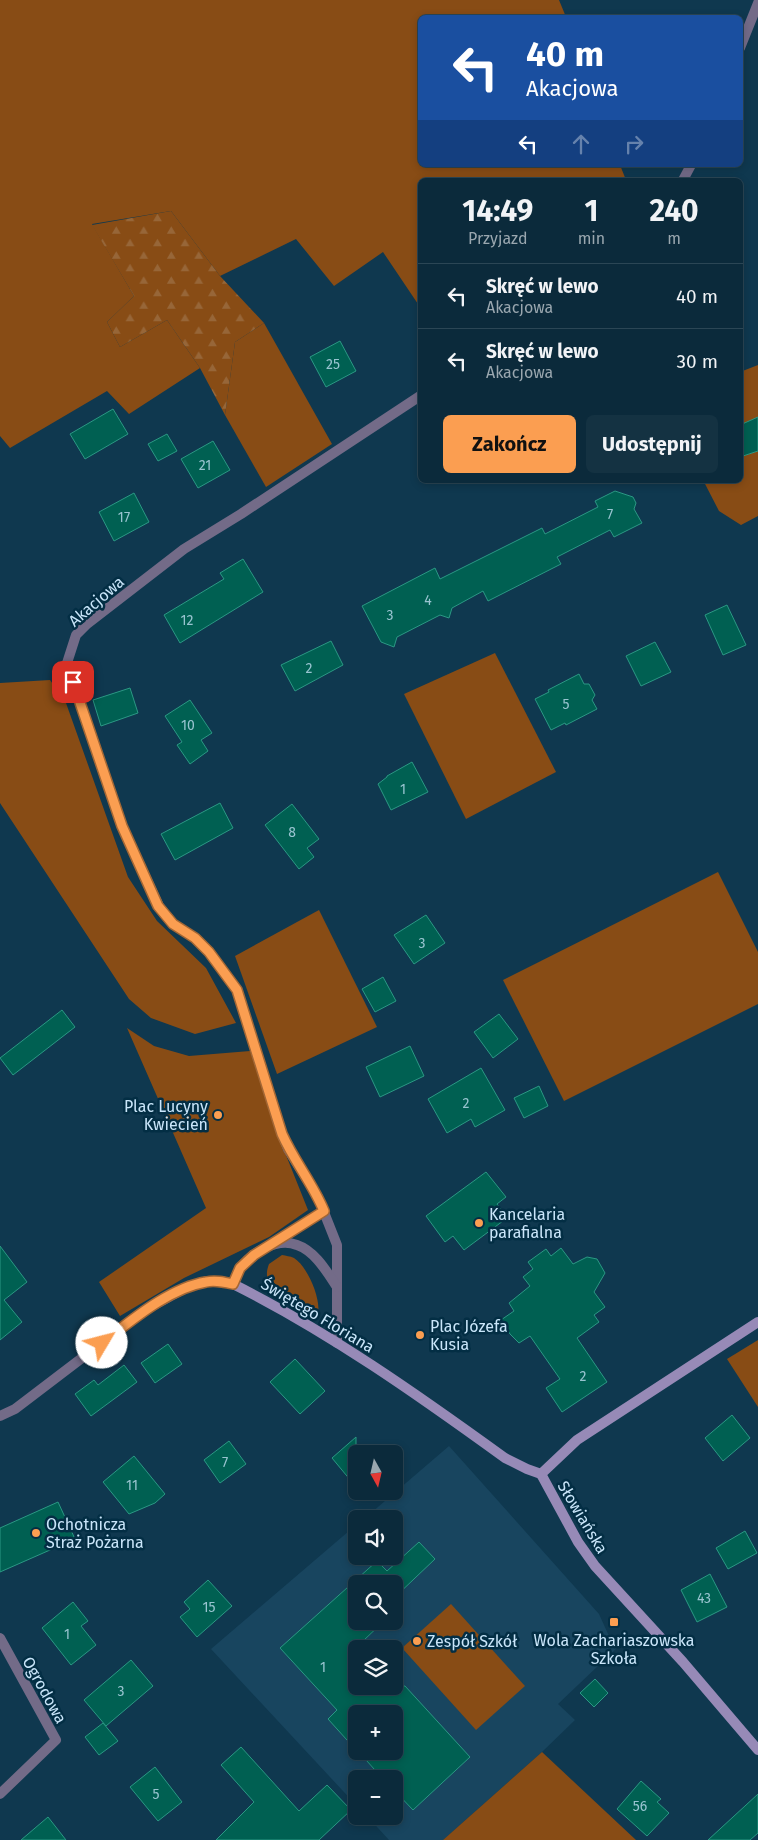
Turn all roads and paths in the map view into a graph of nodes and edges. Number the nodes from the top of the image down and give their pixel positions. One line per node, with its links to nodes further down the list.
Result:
1 (758, 3): 2 (street)
2 (743, 40)
3 (418, 397): 4 (street, Akacjowa)
4 (324, 1211): 5 (street); 7 (street, Akacjowa)
5 (271, 1246): 6 (street); 7 (street)
6 (233, 1284): 9 (street, Świętego Floriana); 10 (street, Świętego Floriana)
7 (336, 1287): 9 (street, Akacjowa)
8 (758, 1322): 11 (street, Słowiańska)
9 (337, 1343): 11 (street, Świętego Floriana)
10 (0, 1416)
11 (541, 1474): 13 (street, Słowiańska)
12 (0, 1638): 14 (street, Ogrodowa)
13 (758, 1750)
14 (0, 1794)

